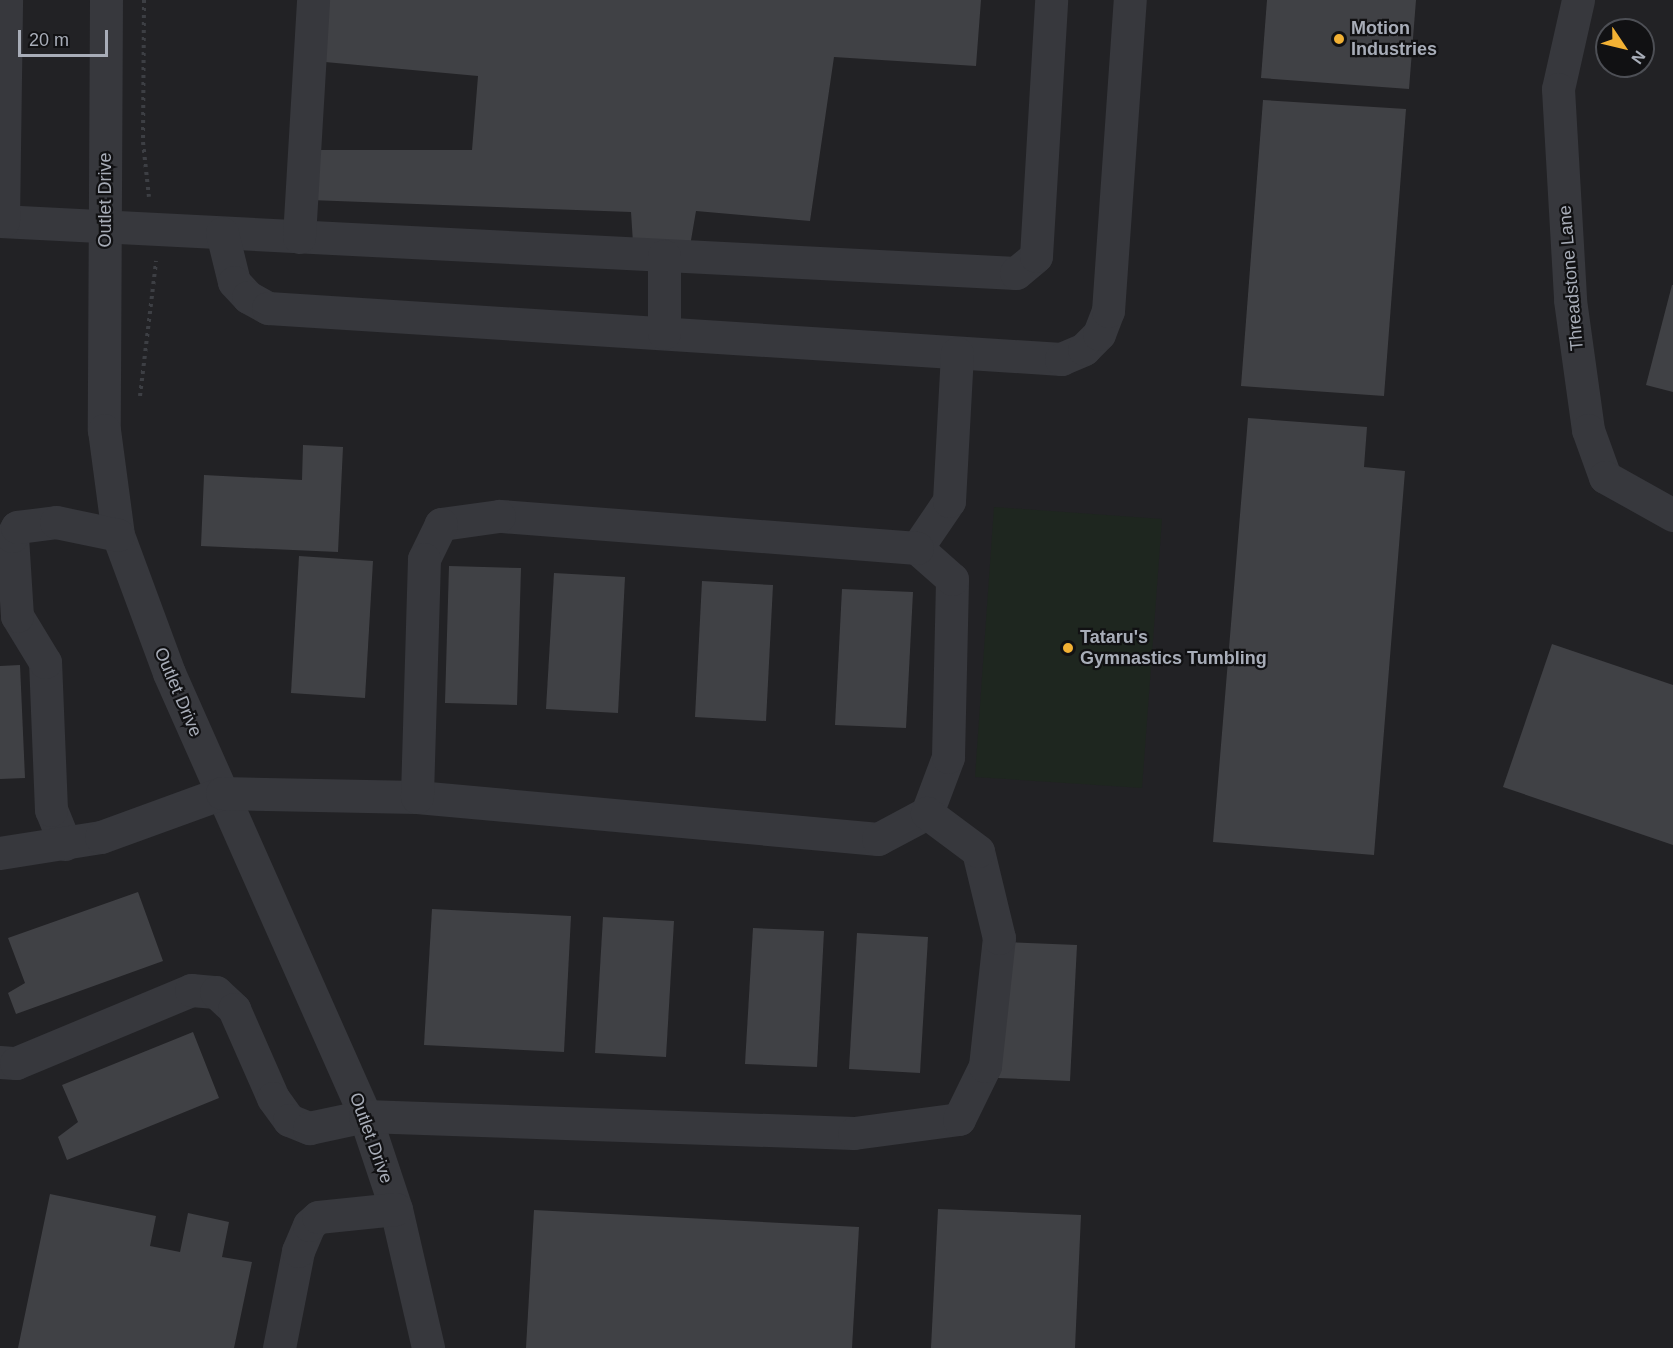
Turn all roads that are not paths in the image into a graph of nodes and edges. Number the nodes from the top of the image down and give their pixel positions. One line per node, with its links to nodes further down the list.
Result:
1 (6, 0): 7 (street)
2 (106, 0): 10 (street, Outlet Drive)
3 (313, 0): 12 (street)
4 (1051, 0): 13 (street)
5 (1130, 0): 15 (street)
6 (1578, 0): 16 (street, Threadstone Lane)
7 (3, 85): 8 (street)
8 (2, 170): 9 (street)
9 (2, 221): 10 (street)
10 (105, 224): 11 (street); 17 (street, Outlet Drive)
11 (222, 233): 12 (street); 14 (street)
12 (300, 237): 13 (street)
13 (664, 256): 14 (street)
14 (664, 333): 15 (street)
15 (957, 353): 18 (street)
16 (1673, 515)
17 (118, 535): 19 (street, Outlet Drive); 22 (street)
18 (917, 548): 20 (street); 21 (street)
19 (222, 793): 20 (street); 22 (street); 25 (street, Outlet Drive)
20 (417, 797): 21 (street)
21 (927, 813): 25 (street)
22 (65, 844): 23 (street)
23 (0, 853)
24 (0, 1062): 25 (street)
25 (365, 1116): 26 (street, Outlet Drive)
26 (396, 1209): 27 (street); 28 (street, Outlet Drive)
27 (279, 1348)
28 (428, 1348)

